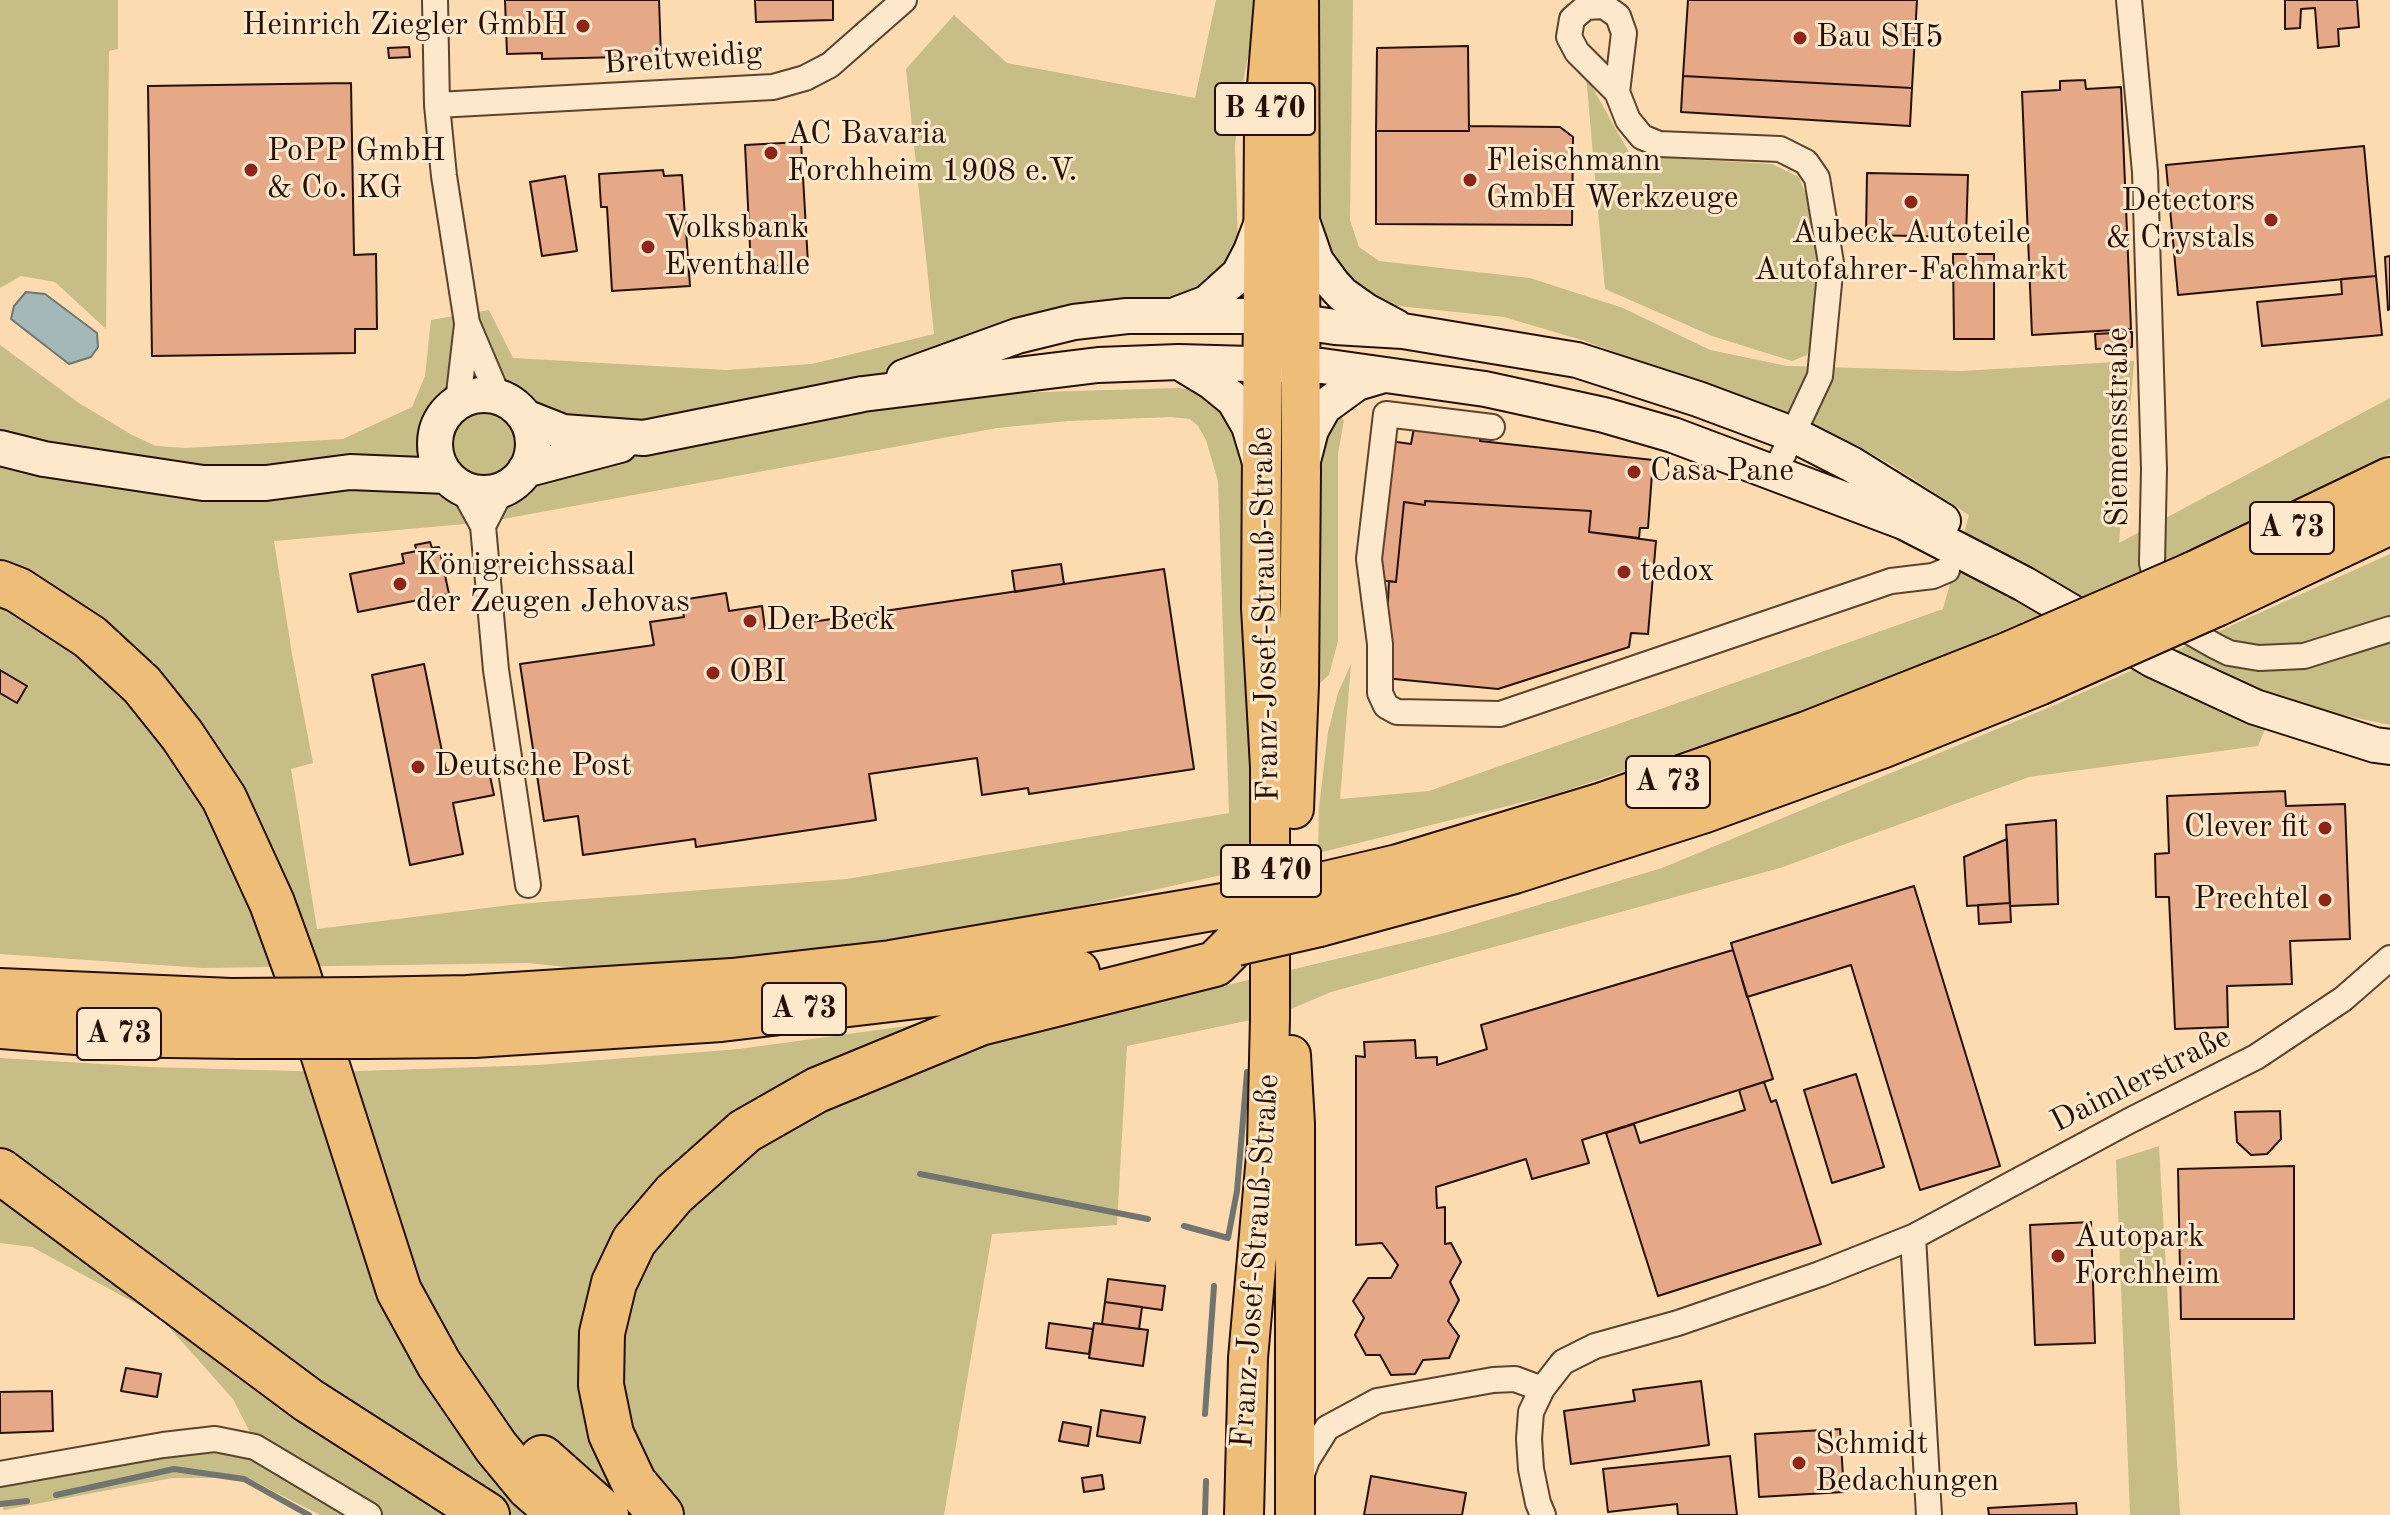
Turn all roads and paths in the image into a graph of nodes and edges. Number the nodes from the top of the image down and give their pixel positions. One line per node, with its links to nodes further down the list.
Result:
1 (435, 0): 7 (street)
2 (904, 0): 7 (street, Breitweidig)
3 (1274, 0): 9 (main road, Franz-Josef-Strauß-Straße / B 470)
4 (1299, 0): 8 (main road, Franz-Josef-Strauß-Straße / B 470)
5 (2129, 0): 40 (street, Siemensstraße)
6 (1617, 92): 24 (street)
7 (437, 105): 13 (street)
8 (1301, 216): 12 (main road, Franz-Josef-Strauß-Straße / B 470); 14 (main road)
9 (1263, 218): 10 (main road); 11 (main road, Franz-Josef-Strauß-Straße / B 470)
10 (1174, 315): 11 (main road); 19 (main road)
11 (1262, 316): 12 (main road); 16 (main road, Franz-Josef-Strauß-Straße / B 470)
12 (1300, 321): 14 (main road); 17 (main road, Franz-Josef-Strauß-Straße / B 470)
13 (467, 323): 20 (street); 21 (street)
14 (1403, 331): 24 (main road)
15 (1179, 362): 16 (main road); 19 (main road); 27 (main road)
16 (1262, 363): 17 (main road); 27 (main road, Franz-Josef-Strauß-Straße / B 470)
17 (1301, 365): 18 (main road); 28 (main road, Franz-Josef-Strauß-Straße / B 470)
18 (1388, 374): 28 (main road); 30 (main road)
19 (863, 394): 25 (main road)
20 (498, 396): 21 (main road); 22 (main road)
21 (449, 412): 29 (main road); 33 (main road)
22 (525, 417): 25 (main road); 31 (main road)
23 (1492, 427): 36 (street)
24 (1792, 434): 30 (street); 38 (main road)
25 (644, 438): 31 (main road)
26 (0, 448): 29 (main road)
27 (1262, 471): 51 (main road, Franz-Josef-Strauß-Straße / B 470)
28 (1301, 471): 52 (main road, Franz-Josef-Strauß-Straße / B 470)
29 (350, 472): 33 (main road)
30 (1775, 472): 38 (main road)
31 (514, 480): 33 (main road); 35 (street)
32 (2390, 480): 39 (highway, A 73)
33 (454, 482): 35 (street)
34 (2390, 522): 39 (highway, A 73)
35 (483, 526): 42 (street)
36 (1947, 570)
37 (0, 583): 48 (highway)
38 (2024, 584): 41 (main road)
39 (2205, 589): 43 (highway, A 73, bridge)
40 (2390, 629)
41 (2390, 747)
42 (528, 885)
43 (1236, 924): 46 (highway, A 73, bridge); 60 (highway)
44 (2389, 961): 50 (street, Daimlerstraße)
45 (0, 991): 46 (highway, A 73)
46 (235, 1018): 47 (highway, A 73)
47 (0, 1026)
48 (351, 1137): 58 (highway); 59 (highway)
49 (0, 1171): 57 (highway)
50 (1913, 1237): 53 (street, Daimlerstraße); 63 (street)
51 (1257, 1271): 52 (main road); 61 (main road, Franz-Josef-Strauß-Straße / B 470)
52 (1294, 1320): 55 (main road, Franz-Josef-Strauß-Straße / B 470)
53 (1542, 1389): 55 (street); 62 (street, Daimlerstraße)
54 (0, 1474): 56 (street)
55 (1296, 1504)
56 (369, 1515)
57 (487, 1515)
58 (561, 1515)
59 (606, 1515)
60 (661, 1515)
61 (1244, 1515)
62 (1543, 1515)
63 (1929, 1515)

